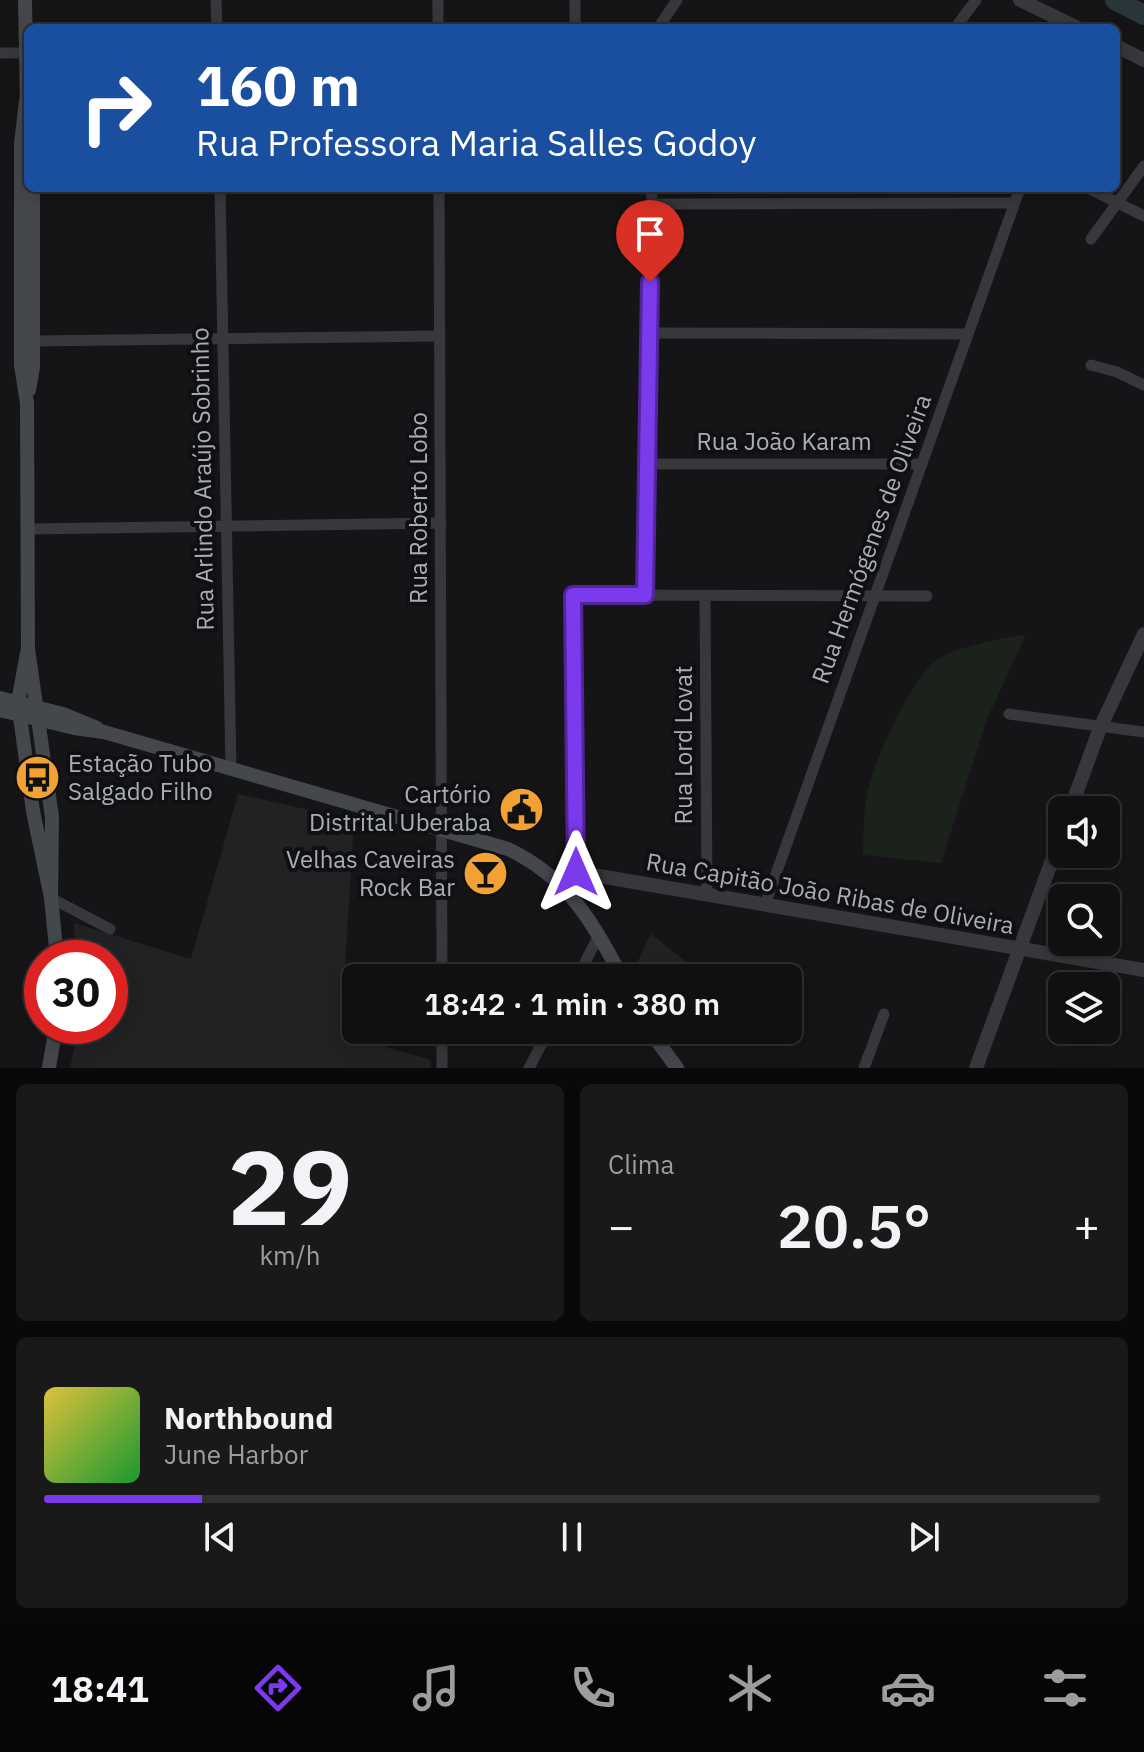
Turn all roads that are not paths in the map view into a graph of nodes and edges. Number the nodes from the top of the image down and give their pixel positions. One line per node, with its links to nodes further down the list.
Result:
1 (25, 0): 8 (main road)
2 (216, 0): 9 (street)
3 (438, 0): 10 (street)
4 (575, 0): 11 (street)
5 (677, 0): 12 (street)
6 (976, 0): 13 (street)
7 (1020, 0): 14 (street)
8 (25, 24)
9 (217, 24)
10 (438, 24)
11 (575, 24)
12 (661, 24)
13 (958, 24)
14 (1069, 24)
15 (1120, 48): 18 (street)
16 (0, 53): 17 (street)
17 (24, 53)
18 (1144, 60)
19 (24, 124): 39 (main road)
20 (1144, 166): 28 (street)
21 (33, 192): 36 (main road)
22 (220, 192): 35 (street, Rua Arlindo Araújo Sobrinho)
23 (439, 192): 34 (street, Rua Roberto Lobo)
24 (652, 192): 29 (street)
25 (1018, 192): 27 (street, Rua Hermógenes de Oliveira)
26 (1096, 192): 28 (street)
27 (1014, 203): 29 (street); 33 (street, Rua Hermógenes de Oliveira)
28 (1117, 203): 30 (street); 31 (street)
29 (651, 204): 32 (street)
30 (1144, 216)
31 (1091, 239)
32 (649, 333): 33 (street); 40 (street)
33 (968, 334): 41 (street, Rua Hermógenes de Oliveira)
34 (440, 336): 35 (street); 42 (street, Rua Roberto Lobo)
35 (223, 339): 36 (street); 43 (street, Rua Arlindo Araújo Sobrinho)
36 (33, 341): 39 (main road)
37 (1091, 365): 38 (street)
38 (1144, 385)
39 (27, 403): 44 (main road)
40 (647, 464): 41 (street, Rua João Karam); 45 (street)
41 (922, 464): 47 (street, Rua Hermógenes de Oliveira)
42 (441, 523): 43 (street); 60 (street, Rua Roberto Lobo)
43 (226, 526): 44 (street); 58 (street, Rua Arlindo Araújo Sobrinho)
44 (28, 529): 50 (main road)
45 (645, 595): 46 (street); 62 (street)
46 (705, 596): 47 (street); 64 (street, Rua Lord Lovat)
47 (875, 596): 48 (street); 66 (street, Rua Hermógenes de Oliveira)
48 (927, 596)
49 (1144, 634): 56 (street)
50 (28, 649): 52 (main road); 54 (main road)
51 (0, 698): 52 (main road)
52 (19, 709): 53 (main road); 54 (main road); 65 (main road)
53 (0, 710)
54 (38, 713): 58 (main road); 65 (main road)
55 (1009, 714): 56 (street)
56 (1100, 728): 57 (street); 59 (street)
57 (1144, 732)
58 (231, 768): 60 (main road)
59 (1075, 796)
60 (442, 828): 63 (main road); 71 (street, Rua Roberto Lobo)
61 (1049, 868): 70 (street)
62 (576, 872): 63 (street); 64 (street, Rua Capitão João Ribas de Oliveira)
63 (566, 889): 68 (main road)
64 (707, 895): 66 (street, Rua Capitão João Ribas de Oliveira)
65 (51, 898): 67 (street); 69 (main road)
66 (765, 905): 70 (street, Rua Capitão João Ribas de Oliveira)
67 (110, 929)
68 (599, 935): 72 (street); 73 (main road)
69 (55, 940)
70 (1020, 949): 74 (street, Rua Capitão João Ribas de Oliveira); 85 (street)
71 (442, 964)
72 (584, 964)
73 (615, 964)
74 (1144, 970)
75 (884, 1014): 84 (street)
76 (53, 1044): 80 (main road)
77 (442, 1044): 81 (street)
78 (542, 1044): 82 (street)
79 (659, 1044): 83 (main road)
80 (49, 1068)
81 (442, 1068)
82 (529, 1068)
83 (677, 1068)
84 (864, 1068)
85 (976, 1068)

